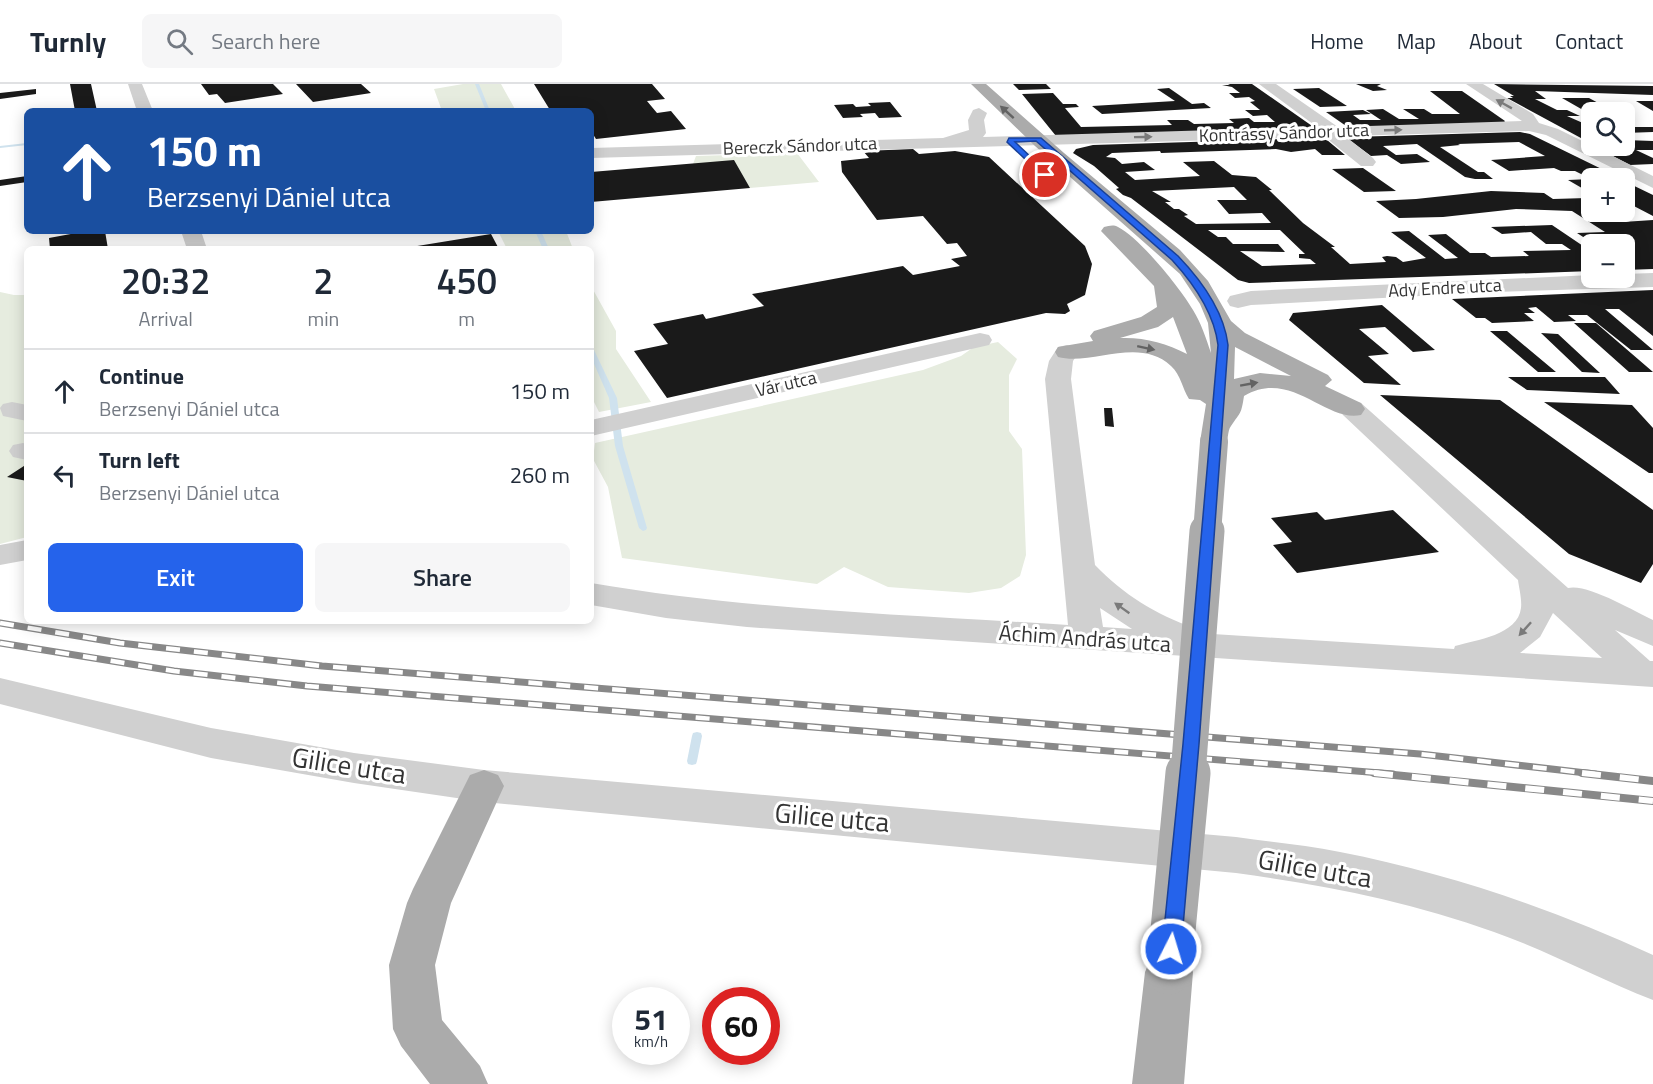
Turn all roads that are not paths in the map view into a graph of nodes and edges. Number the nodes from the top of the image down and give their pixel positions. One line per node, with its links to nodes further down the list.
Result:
1 (135, 84): 6 (street)
2 (978, 84): 11 (main road, one-way to 2)
3 (1266, 84): 9 (street)
4 (1473, 84): 8 (street, one-way to 4)
5 (967, 100): 7 (main road)
6 (144, 108)
7 (979, 113): 12 (main road); 13 (street)
8 (1530, 126): 9 (street, Kontrássy Sándor utca, one-way to 8); 18 (street)
9 (1332, 132): 10 (street, Kontrássy Sándor utca, one-way to 9); 17 (street)
10 (1085, 138): 11 (street, Kontrássy Sándor utca); 15 (street)
11 (1038, 139): 12 (street, Kontrássy Sándor utca); 15 (main road)
12 (1009, 140): 13 (street, Bereczk Sándor utca); 16 (main road)
13 (939, 142): 14 (street, Bereczk Sándor utca); 16 (street)
14 (594, 153)
15 (1056, 156): 23 (main road)
16 (1023, 158)
17 (1368, 162)
18 (1653, 183)
19 (1095, 218): 21 (main road)
20 (1653, 280): 22 (street, Ady Endre utca)
21 (1165, 287): 25 (main road); 28 (main road)
22 (1238, 302)
23 (1221, 325): 26 (main road); 28 (main road)
24 (980, 340): 27 (street, Vár utca)
25 (1067, 352): 28 (main road, one-way to 28); 31 (street)
26 (1352, 409): 28 (main road, one-way to 26); 32 (street)
27 (608, 424)
28 (1215, 427): 43 (main road, bridge)
29 (24, 551): 30 (street)
30 (0, 555)
31 (1080, 569): 35 (street); 36 (street, one-way to 31)
32 (1534, 575): 34 (street); 37 (street, one-way to 37); 38 (street)
33 (594, 595): 35 (street, Áchim András utca)
34 (1653, 634)
35 (1087, 639): 36 (street, Áchim András utca)
36 (1214, 646): 37 (street, Áchim András utca)
37 (1444, 661): 38 (street, Áchim András utca)
38 (1646, 673)
39 (0, 691): 40 (street, Gilice utca)
40 (484, 786): 41 (street, Gilice utca); 42 (main road)
41 (1653, 978)
42 (462, 1084)
43 (1158, 1084)

